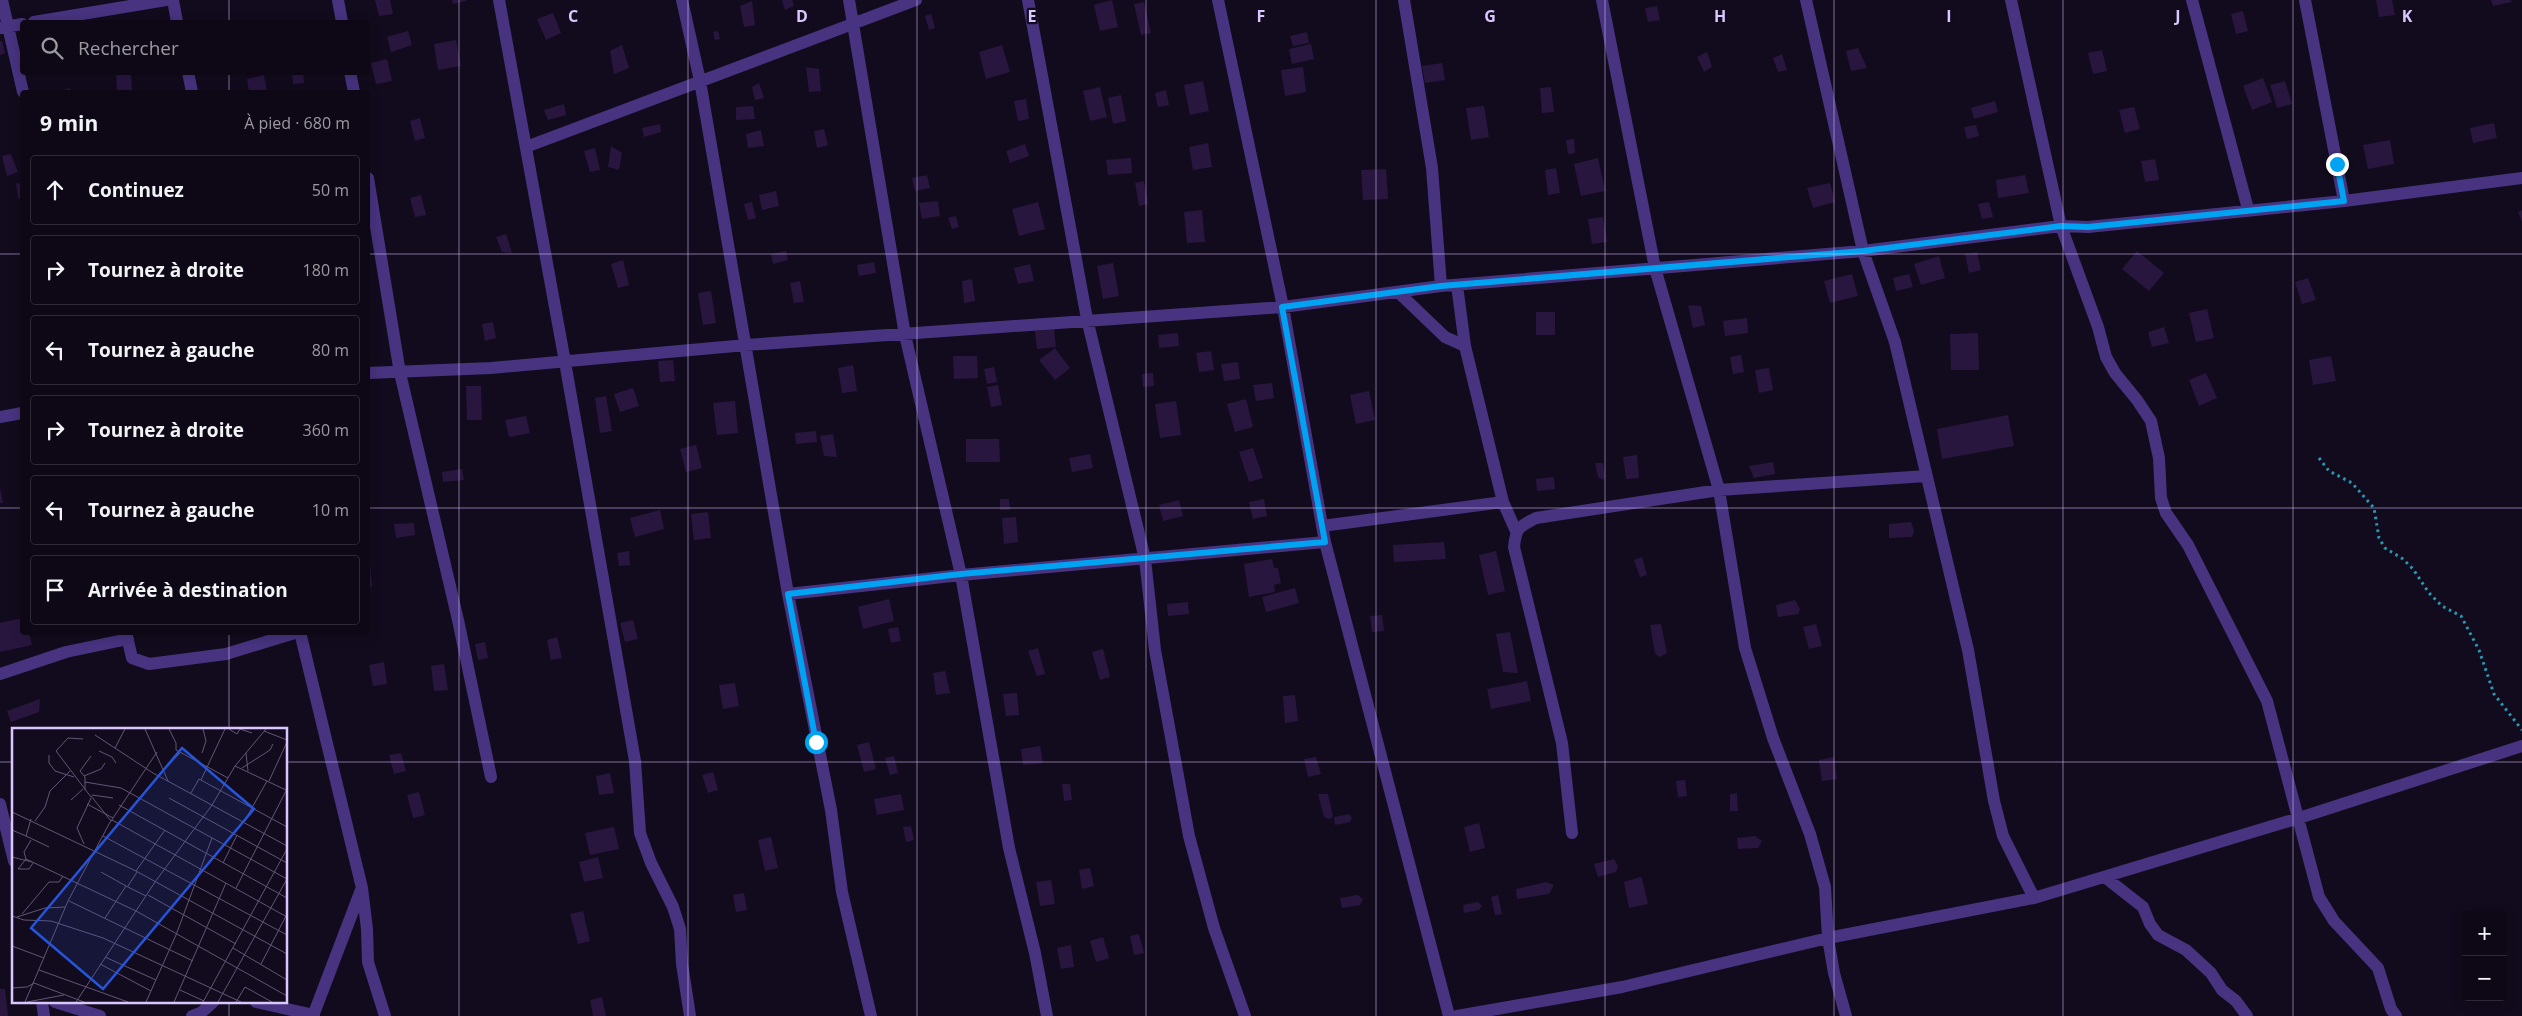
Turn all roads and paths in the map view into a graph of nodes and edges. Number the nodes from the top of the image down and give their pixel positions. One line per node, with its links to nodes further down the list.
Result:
1 (2, 0): 21 (street)
2 (166, 0): 17 (street)
3 (173, 0): 18 (street)
4 (338, 0): 19 (street)
5 (499, 0): 28 (street)
6 (682, 0): 24 (street)
7 (849, 0): 20 (street)
8 (916, 0): 20 (street)
9 (1028, 0): 40 (street)
10 (1218, 0): 39 (street)
11 (1404, 0): 37 (street)
12 (1602, 0): 35 (street)
13 (1806, 0): 34 (street)
14 (2011, 0): 33 (street)
15 (2192, 0): 32 (street)
16 (2305, 0): 31 (street)
17 (46, 20)
18 (177, 20)
19 (342, 20)
20 (854, 25): 24 (street); 41 (street)
21 (11, 26): 25 (street)
22 (189, 75): 26 (street)
23 (351, 75): 27 (street)
24 (700, 81): 28 (street); 42 (street)
25 (23, 90)
26 (192, 90)
27 (354, 90)
28 (526, 147): 44 (street)
29 (2522, 178): 31 (street)
30 (370, 190): 46 (street)
31 (2344, 201): 32 (street)
32 (2248, 209): 33 (street)
33 (2061, 226): 34 (street); 69 (street)
34 (1863, 251): 35 (street); 50 (street)
35 (1655, 268): 36 (street); 51 (street)
36 (1457, 285): 37 (street); 43 (street)
37 (1441, 286): 38 (street)
38 (1398, 292): 39 (street); 43 (street)
39 (1282, 307): 40 (street); 53 (street)
40 (1087, 319): 41 (street); 56 (street)
41 (905, 335): 42 (street); 57 (street)
42 (746, 345): 44 (street); 58 (street)
43 (1464, 346): 52 (street)
44 (565, 362): 46 (street); 83 (street)
45 (370, 373): 46 (street)
46 (400, 373): 67 (street)
47 (20, 414): 48 (street)
48 (0, 417)
49 (2319, 458): 65 (path)
50 (1926, 476): 51 (street); 74 (street)
51 (1719, 490): 54 (street); 75 (street)
52 (1503, 502): 53 (street); 54 (street)
53 (1322, 526): 55 (street)
54 (1516, 531): 70 (street)
55 (1325, 542): 56 (street); 87 (street)
56 (1145, 559): 57 (street); 86 (street)
57 (961, 574): 58 (street); 85 (street)
58 (788, 594): 84 (street)
59 (267, 635): 63 (street)
60 (290, 635): 63 (street)
61 (300, 635): 73 (street)
62 (127, 636): 63 (street); 64 (street)
63 (256, 646)
64 (0, 674)
65 (2522, 731)
66 (2522, 746): 69 (street)
67 (491, 777)
68 (0, 804): 71 (street)
69 (2299, 818): 72 (street); 91 (street)
70 (1572, 833)
71 (12, 853)
72 (2106, 878): 74 (street); 90 (street)
73 (362, 888): 81 (street); 82 (street)
74 (2034, 898): 75 (street)
75 (1828, 938): 88 (street); 89 (street)
76 (61, 1004): 79 (street)
77 (212, 1004): 80 (street)
78 (264, 1004): 81 (street)
79 (100, 1016)
80 (192, 1016)
81 (313, 1016)
82 (385, 1016)
83 (690, 1016)
84 (871, 1016)
85 (1047, 1016)
86 (1244, 1016)
87 (1448, 1016)
88 (1456, 1016)
89 (1846, 1016)
90 (2246, 1016)
91 (2396, 1016)

